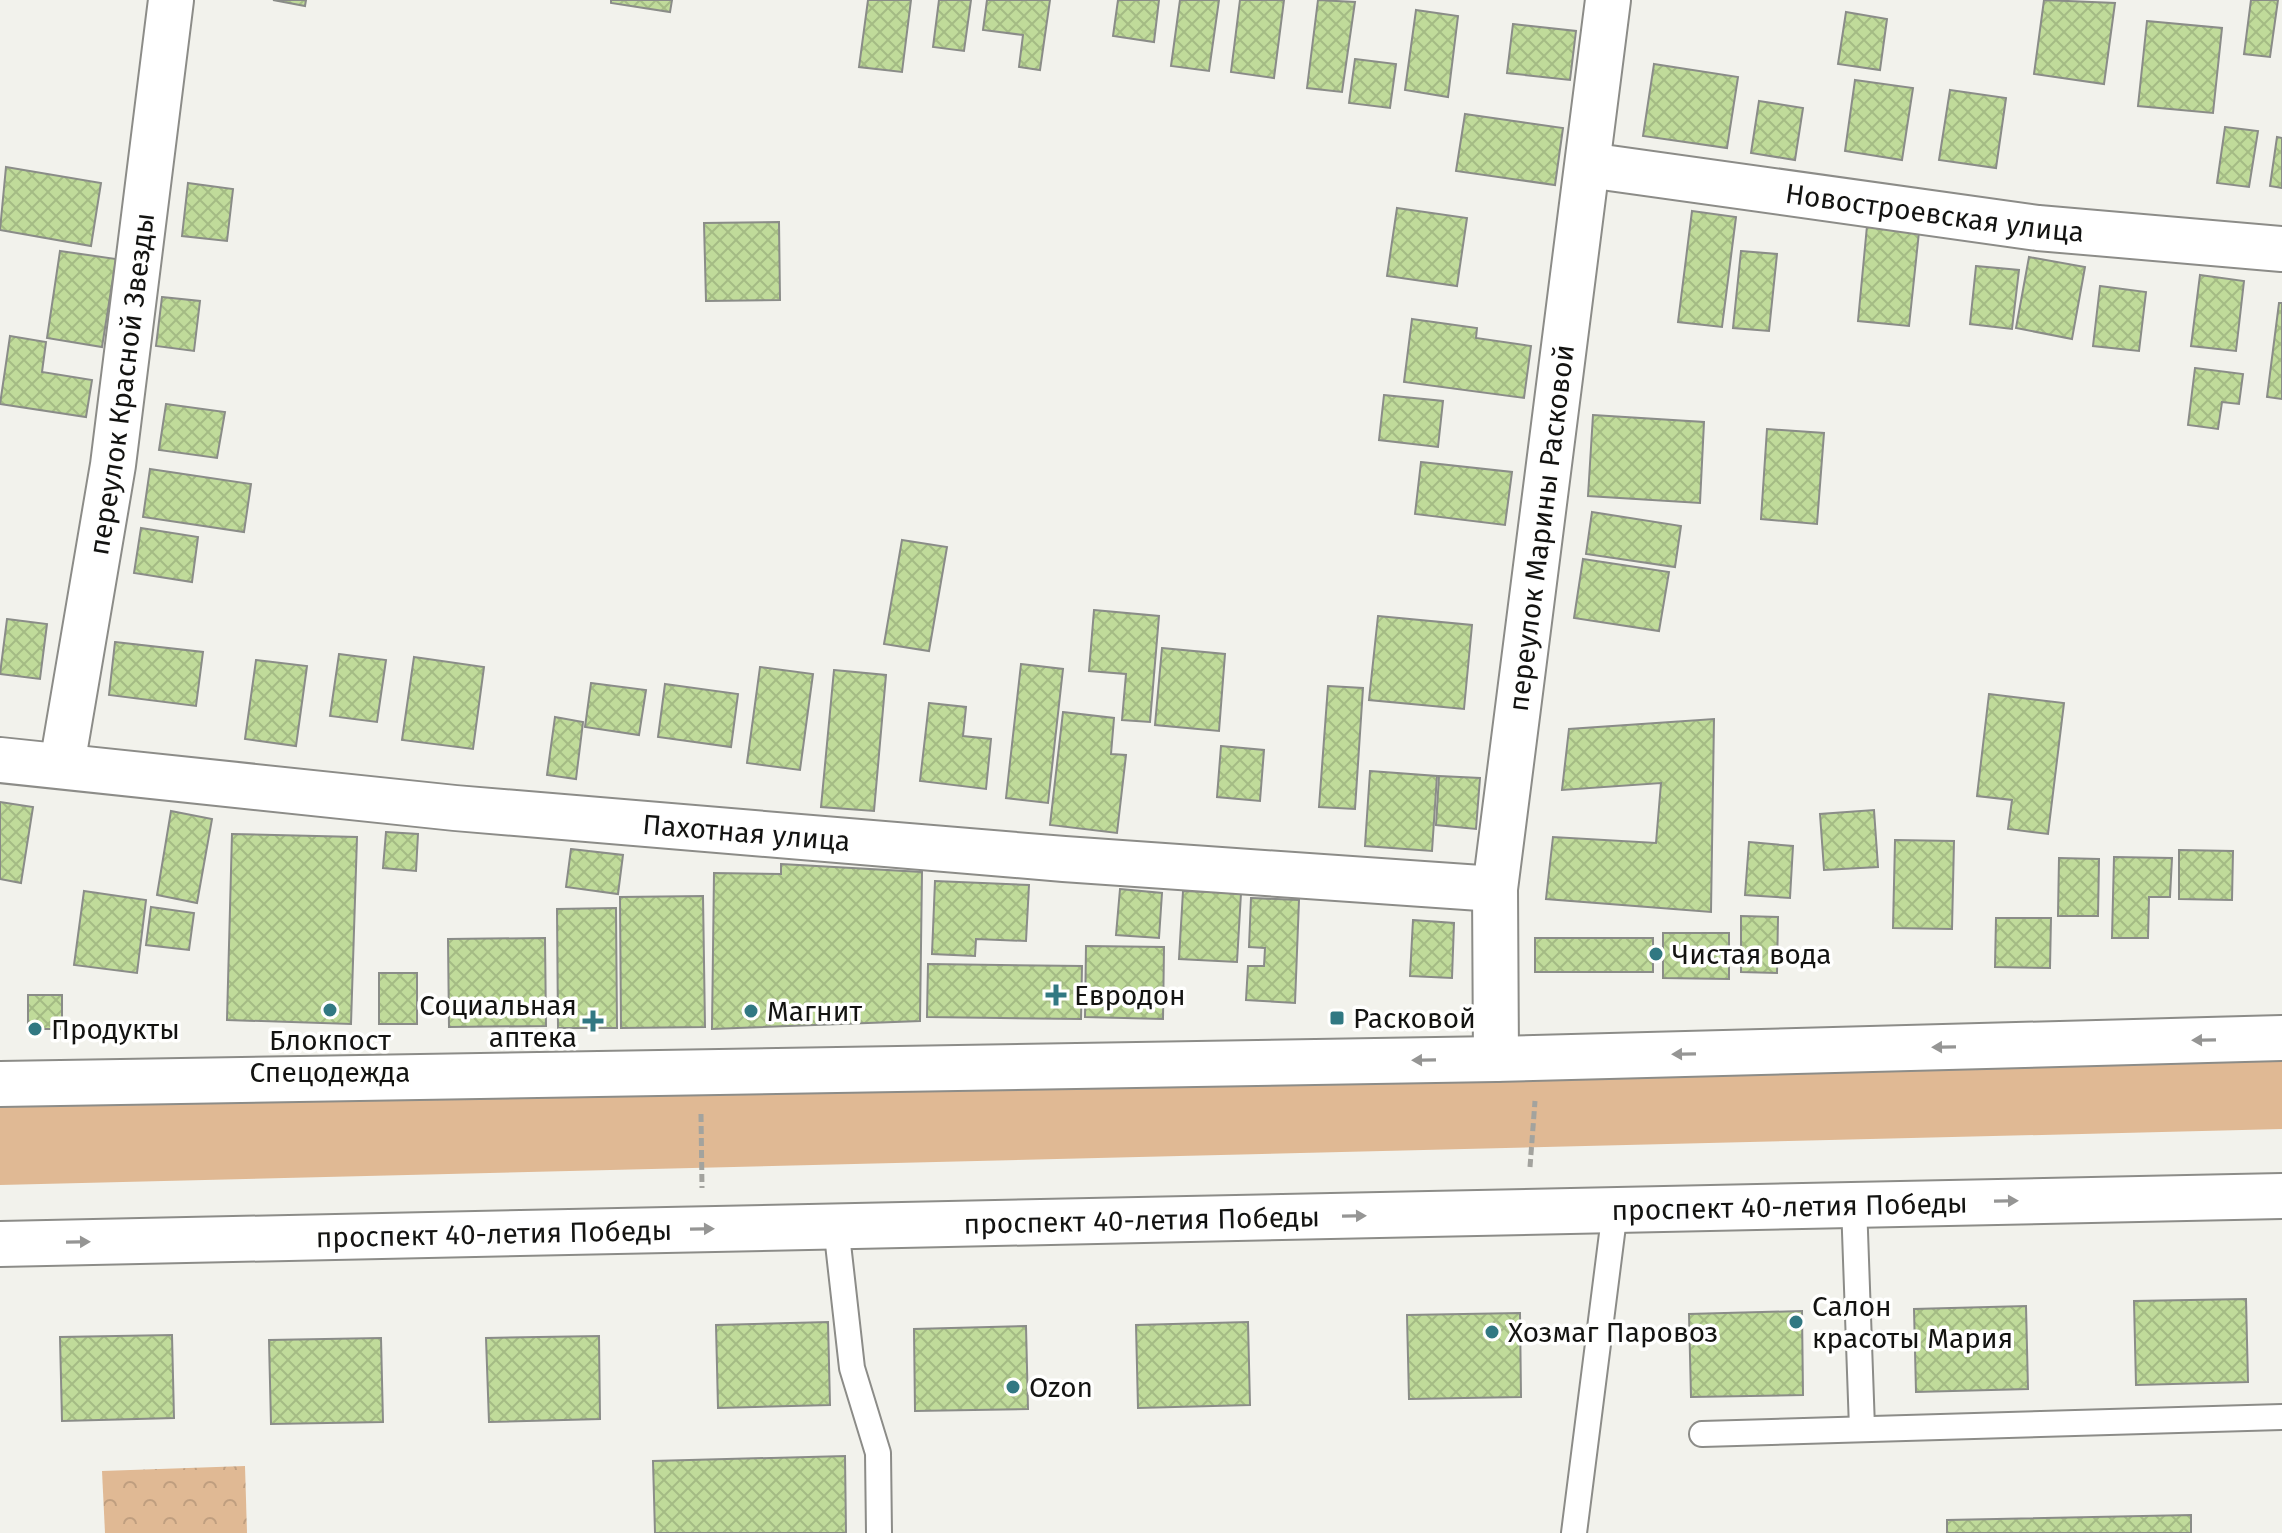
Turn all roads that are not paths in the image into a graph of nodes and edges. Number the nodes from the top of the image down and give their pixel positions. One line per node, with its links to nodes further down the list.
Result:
1 (171, 0): 6 (main road, переулок Красной Звезды)
2 (1608, 0): 3 (main road, переулок Марины Расковой)
3 (1588, 165): 4 (main road, Новостроевская улица); 7 (main road, переулок Марины Расковой)
4 (2282, 249)
5 (0, 760): 6 (main road, Пахотная улица)
6 (62, 765): 7 (main road, Пахотная улица)
7 (1495, 889): 9 (main road, переулок Марины Расковой)
8 (2282, 1038): 9 (main road, one-way to 9)
9 (1496, 1059): 10 (main road, one-way to 10)
10 (0, 1084)
11 (2282, 1196): 12 (main road, проспект 40-летия Победы, one-way to 11)
12 (1854, 1204): 13 (main road, проспект 40-летия Победы); 17 (lane)
13 (1615, 1210): 14 (main road, проспект 40-летия Победы, one-way to 13); 20 (lane)
14 (836, 1226): 15 (main road, проспект 40-летия Победы, one-way to 14); 19 (lane)
15 (0, 1244)
16 (2282, 1417): 17 (lane)
17 (1862, 1428): 18 (lane)
18 (1702, 1434)
19 (879, 1533)
20 (1574, 1533)

